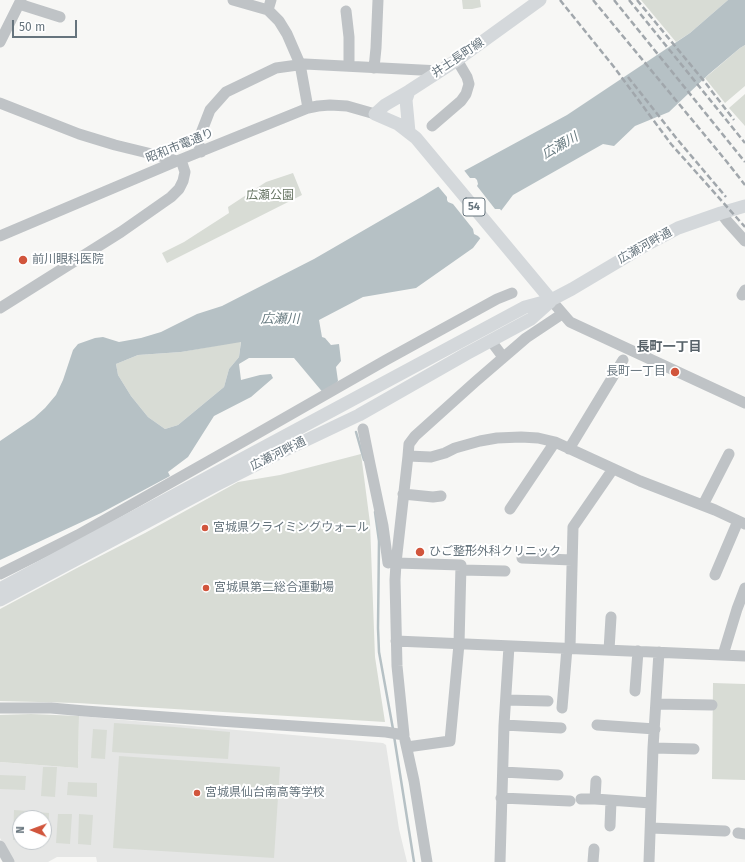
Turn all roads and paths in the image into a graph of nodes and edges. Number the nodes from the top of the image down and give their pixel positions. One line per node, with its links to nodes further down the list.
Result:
1 (233, 0): 5 (street)
2 (378, 0): 12 (street)
3 (540, 0): 9 (main road, 井土長町線)
4 (20, 2): 7 (street); 8 (street)
5 (270, 5): 10 (street)
6 (346, 11): 11 (street)
7 (60, 17)
8 (0, 42)
9 (457, 60): 13 (main road, 井土長町線); 18 (street)
10 (300, 64): 11 (street); 16 (street); 20 (street)
11 (349, 66): 12 (street)
12 (374, 68): 13 (street)
13 (440, 71): 14 (main road, 井土長町線)
14 (409, 91): 17 (main road, 井土長町線); 19 (main road)
15 (0, 103): 21 (street)
16 (308, 108): 17 (street, 昭和市電通り); 20 (street, 昭和市電通り)
17 (375, 114): 19 (main road, 54)
18 (432, 126)
19 (409, 132): 27 (main road, 54)
20 (201, 152): 21 (street, 昭和市電通り)
21 (179, 161): 24 (street, 昭和市電通り); 28 (street)
22 (745, 206): 23 (main road, 広瀬河畔通)
23 (721, 213): 25 (street); 27 (main road, 広瀬河畔通)
24 (0, 236)
25 (745, 241)
26 (512, 293): 50 (street)
27 (551, 300): 29 (street); 30 (main road, 広瀬河畔通); 53 (main road, 広瀬河畔通)
28 (0, 308)
29 (562, 314): 31 (street); 33 (street)
30 (491, 341): 31 (street); 54 (main road, 広瀬河畔通)
31 (503, 357): 38 (street)
32 (623, 360): 36 (street)
33 (745, 403)
34 (363, 429): 47 (street)
35 (555, 442): 36 (street); 38 (street); 43 (street)
36 (569, 449): 39 (street)
37 (729, 454): 42 (street)
38 (408, 456): 40 (street)
39 (613, 469): 42 (street); 46 (street)
40 (404, 494): 41 (street); 47 (street)
41 (441, 496)
42 (703, 505): 44 (street)
43 (510, 509)
44 (742, 522): 51 (street)
45 (522, 558): 46 (street)
46 (572, 560): 59 (street)
47 (392, 563): 48 (street); 56 (street)
48 (461, 570): 49 (street); 57 (street)
49 (505, 571)
50 (0, 574)
51 (715, 576)
52 (745, 588): 63 (street)
53 (0, 589)
54 (0, 600)
55 (611, 617): 60 (street)
56 (396, 640): 57 (street); 76 (street)
57 (459, 644): 58 (street); 77 (street)
58 (509, 646): 59 (street); 66 (street)
59 (568, 648): 60 (street); 71 (street)
60 (609, 650): 61 (street)
61 (638, 651): 62 (street); 65 (street)
62 (659, 652): 63 (street); 68 (street)
63 (723, 655): 64 (street)
64 (745, 656)
65 (635, 691)
66 (506, 700): 67 (street); 72 (street)
67 (548, 701)
68 (656, 704): 69 (street); 75 (street)
69 (712, 705)
70 (0, 708): 76 (street)
71 (562, 708)
72 (504, 725): 74 (street); 80 (street)
73 (597, 725): 75 (street)
74 (561, 728)
75 (655, 729): 78 (street)
76 (402, 735): 77 (street)
77 (407, 746): 95 (street)
78 (654, 748): 79 (street); 88 (street)
79 (694, 749)
80 (503, 772): 81 (street); 83 (street)
81 (558, 775)
82 (596, 781): 85 (street)
83 (501, 798): 86 (street); 96 (street)
84 (581, 799): 85 (street)
85 (595, 800): 87 (street)
86 (570, 801)
87 (611, 801): 88 (street); 89 (street)
88 (652, 803): 90 (street)
89 (610, 826)
90 (651, 828): 91 (street); 98 (street)
91 (725, 831)
92 (0, 846): 94 (street)
93 (594, 849): 97 (street)
94 (10, 862)
95 (427, 862)
96 (500, 862)
97 (593, 862)
98 (649, 862)

